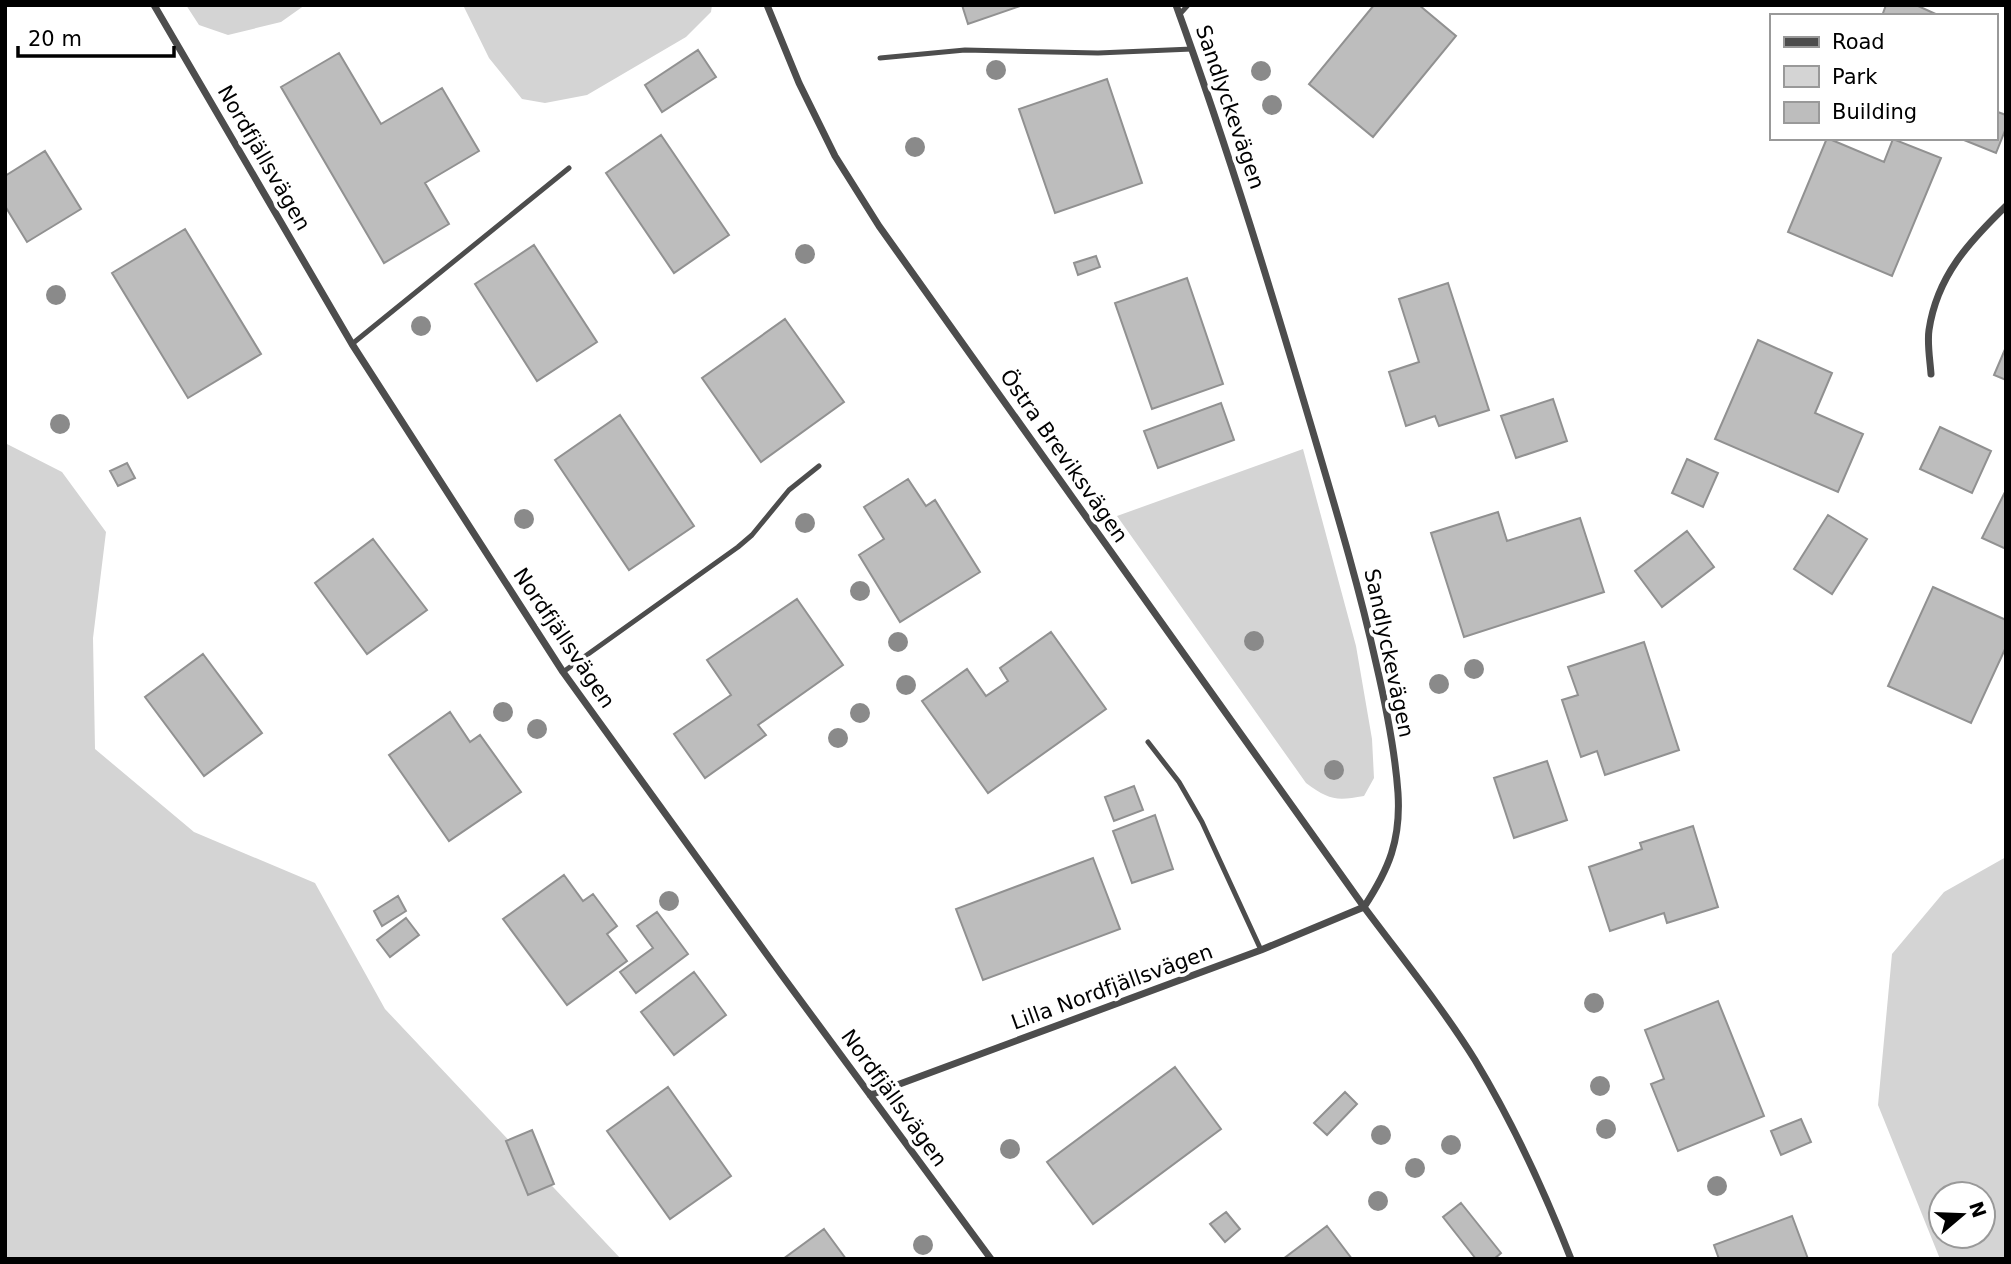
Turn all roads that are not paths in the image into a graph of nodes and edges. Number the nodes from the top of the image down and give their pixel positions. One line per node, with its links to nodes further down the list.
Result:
1 (154, 5): 10 (street, Nordfjällsvägen)
2 (767, 5): 15 (street, Östra Breviksvägen)
3 (1176, 5): 5 (street, Sandlyckevägen)
4 (1188, 5): 5 (lane, Sandlyckevägen)
5 (1180, 15): 6 (street, Sandlyckevägen)
6 (1192, 49): 7 (lane); 15 (street, Sandlyckevägen)
7 (880, 58)
8 (569, 168): 10 (lane)
9 (2006, 206): 11 (street)
10 (352, 344): 13 (street, Nordfjällsvägen)
11 (1931, 373)
12 (818, 466): 13 (lane)
13 (563, 671): 17 (street, Nordfjällsvägen)
14 (1147, 742): 16 (lane)
15 (1364, 907): 16 (street, Lilla Nordfjällsvägen); 19 (street)
16 (1261, 950): 17 (street, Lilla Nordfjällsvägen)
17 (870, 1095): 18 (street, Nordfjällsvägen)
18 (991, 1259)
19 (1571, 1259)

